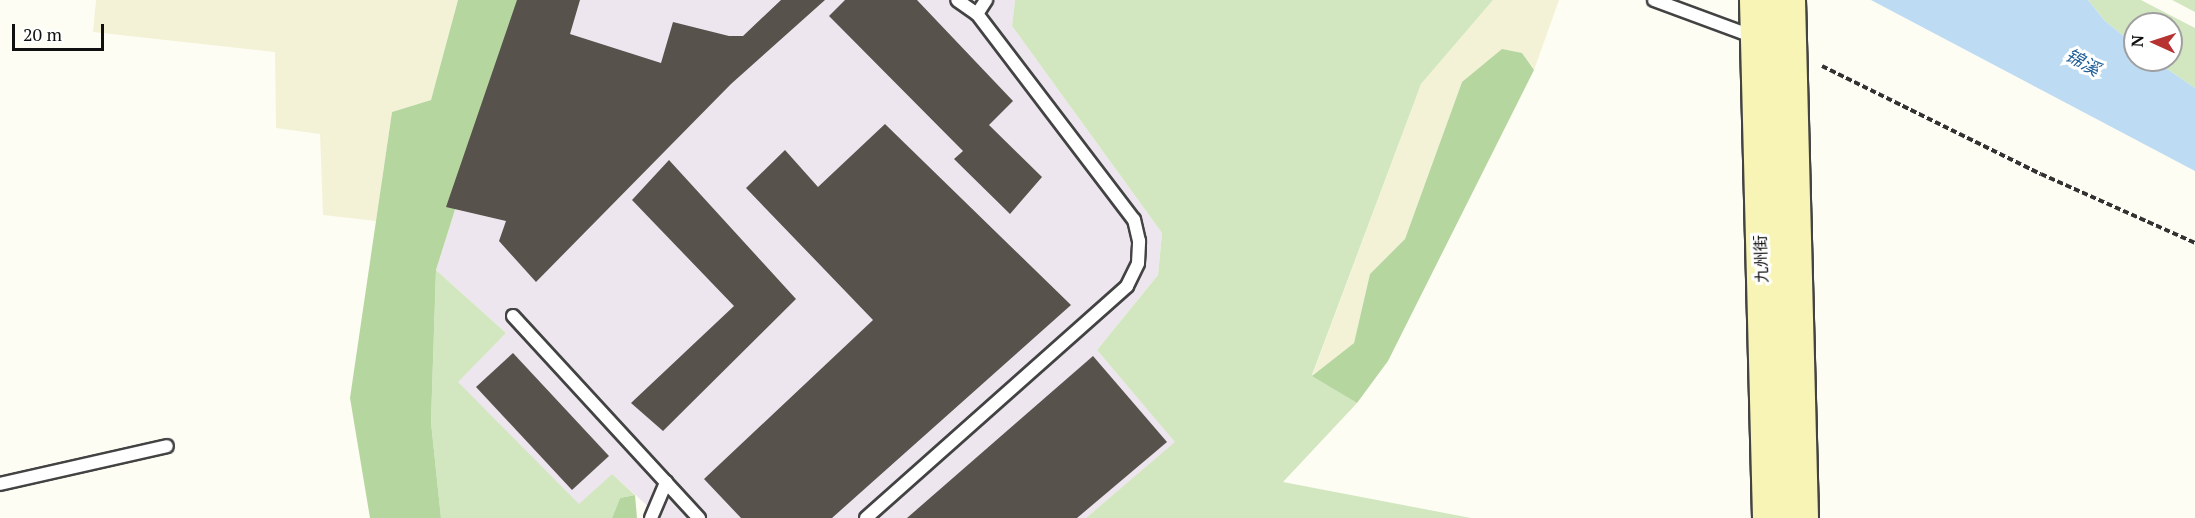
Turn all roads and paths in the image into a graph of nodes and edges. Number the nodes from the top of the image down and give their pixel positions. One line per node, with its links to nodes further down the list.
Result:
1 (957, 0): 6 (lane)
2 (986, 0): 6 (lane)
3 (1654, 0): 7 (lane)
4 (1756, 0): 7 (main road, 九州街)
5 (1788, 0): 8 (main road, 九州街)
6 (977, 14): 16 (lane)
7 (1755, 37): 8 (lane); 17 (main road, 九州街)
8 (1789, 50): 9 (path); 18 (main road, 九州街)
9 (2195, 243)
10 (513, 316): 12 (lane)
11 (167, 446): 13 (lane)
12 (666, 482): 14 (lane); 15 (lane)
13 (0, 483)
14 (651, 518)
15 (699, 518)
16 (866, 518)
17 (1769, 518)
18 (1801, 518)

